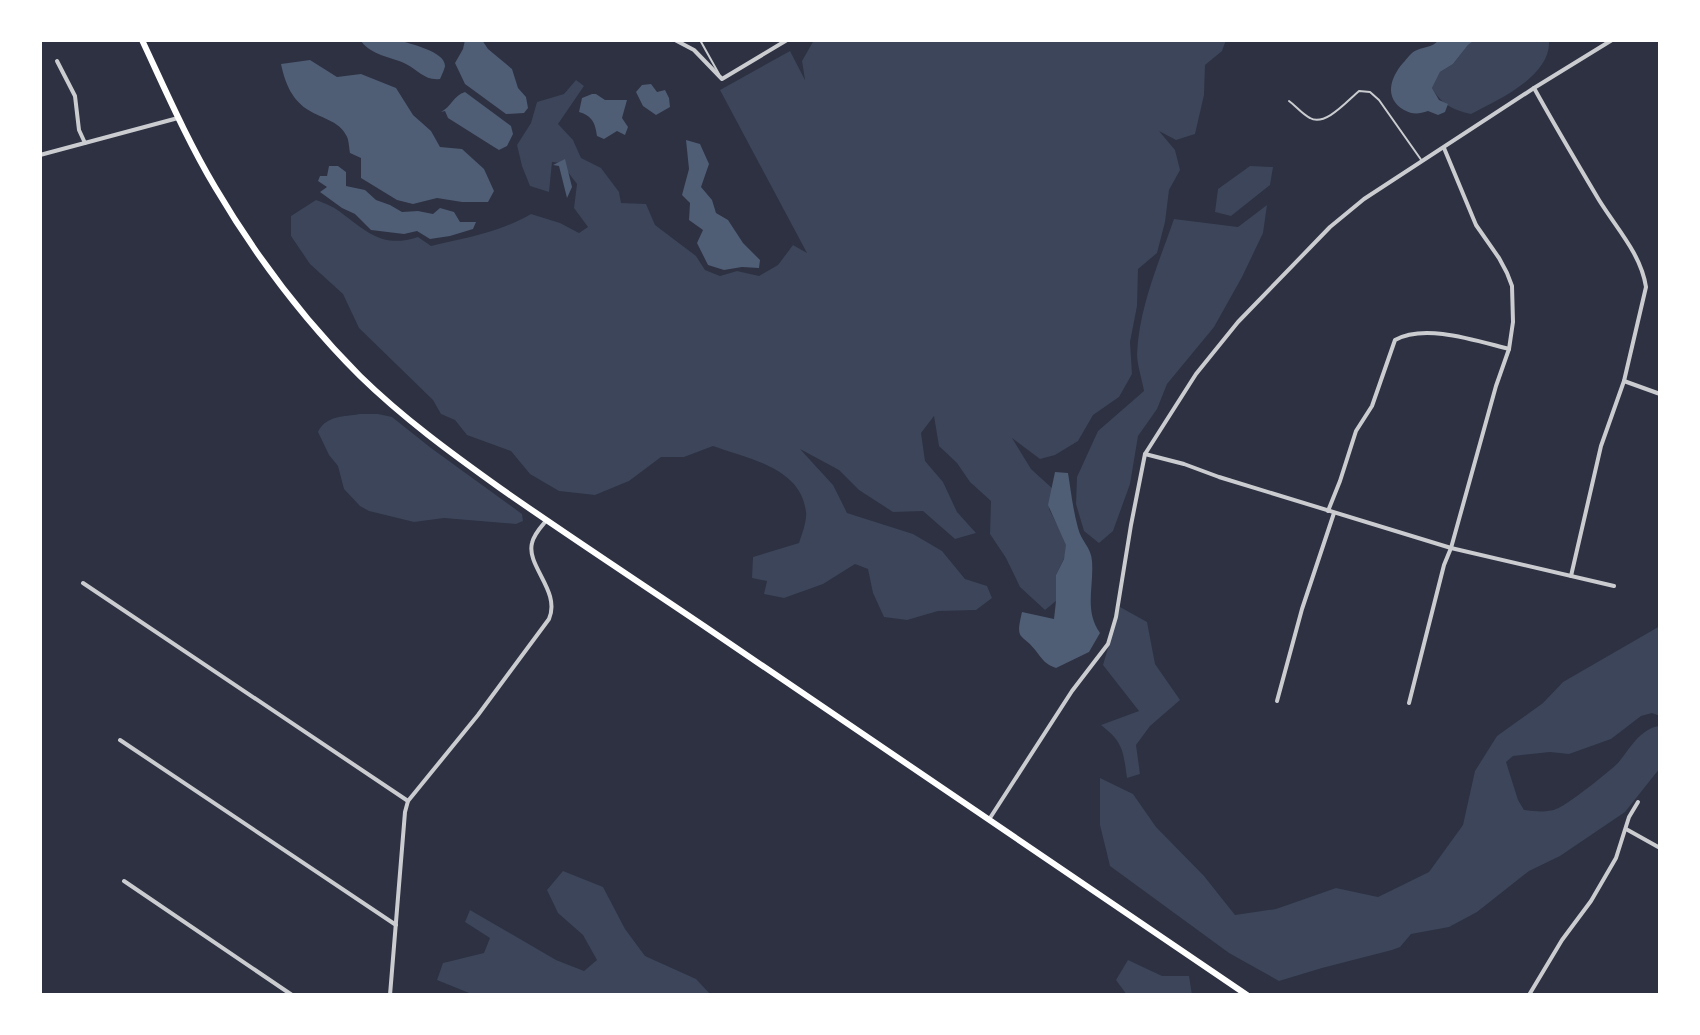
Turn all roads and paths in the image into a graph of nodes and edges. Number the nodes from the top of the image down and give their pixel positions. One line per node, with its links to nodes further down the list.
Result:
1 (142, 40): 10 (highway)
2 (675, 40): 7 (street)
3 (700, 40): 7 (lane)
4 (787, 40): 7 (street)
5 (1612, 40): 8 (street)
6 (57, 61): 11 (street)
7 (722, 79)
8 (1534, 88): 12 (street); 16 (street)
9 (1289, 101): 14 (lane)
10 (178, 118): 11 (street); 21 (highway)
11 (85, 143): 13 (street)
12 (1444, 148): 14 (street); 15 (street)
13 (40, 155)
14 (1423, 162): 18 (street)
15 (1509, 349): 19 (street); 22 (street)
16 (1624, 381): 17 (street); 23 (street)
17 (1660, 394)
18 (1145, 454): 19 (street); 31 (street)
19 (1328, 511): 20 (street)
20 (1334, 513): 22 (street); 26 (street)
21 (546, 521): 29 (street); 31 (highway)
22 (1451, 548): 23 (street); 27 (street)
23 (1571, 576): 25 (street)
24 (83, 583): 29 (street)
25 (1614, 586)
26 (1277, 701)
27 (1409, 703)
28 (120, 740): 35 (street)
29 (408, 801): 35 (street)
30 (1638, 802): 32 (street)
31 (990, 818): 38 (highway)
32 (1626, 829): 33 (street); 39 (street)
33 (1660, 848)
34 (124, 881): 36 (street)
35 (396, 925): 37 (street)
36 (292, 995)
37 (390, 995)
38 (1247, 995)
39 (1529, 995)

